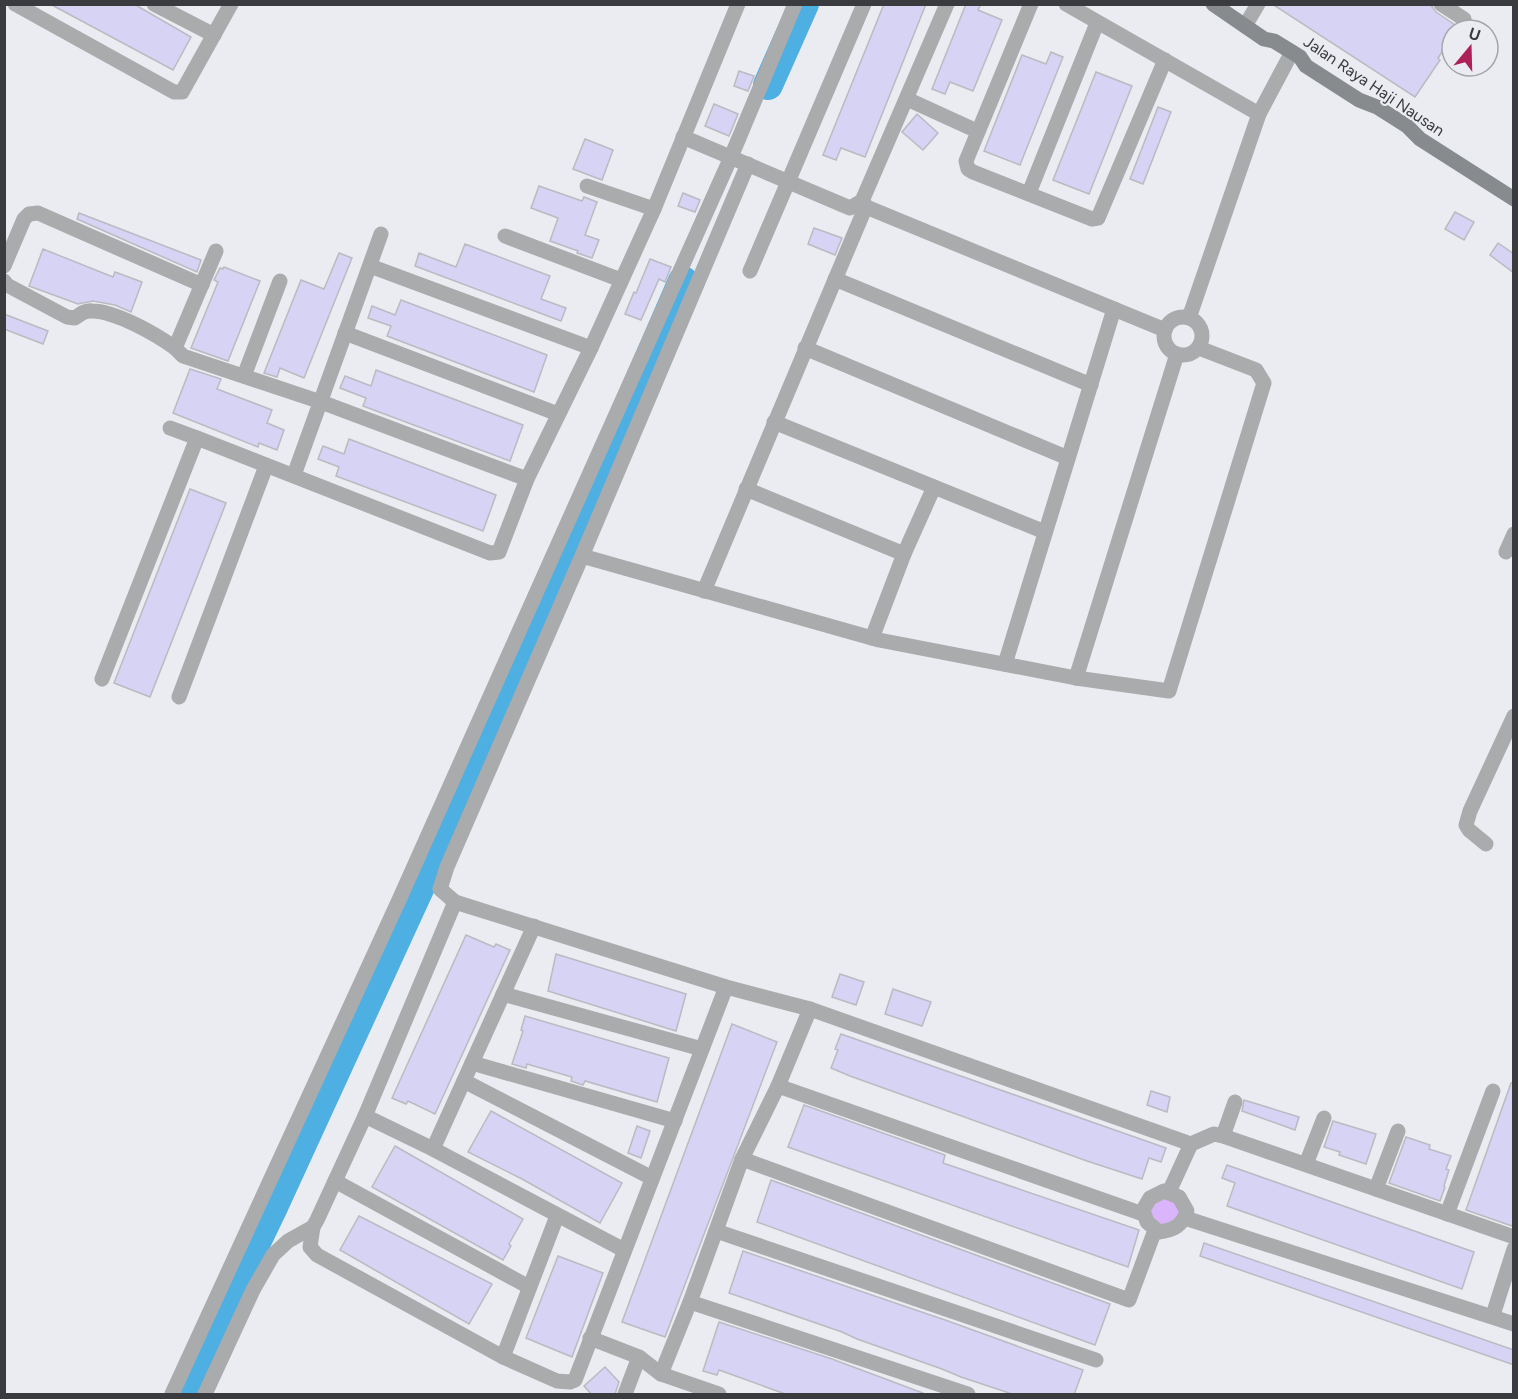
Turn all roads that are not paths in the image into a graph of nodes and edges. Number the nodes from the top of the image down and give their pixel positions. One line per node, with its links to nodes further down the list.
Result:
1 (15, 4): 16 (street)
2 (154, 4): 16 (street)
3 (231, 4): 16 (street)
4 (738, 4): 22 (street)
5 (795, 4): 23 (street)
6 (864, 4): 25 (street)
7 (947, 4): 19 (street)
8 (1031, 4): 21 (street)
9 (1066, 4): 14 (street)
10 (1213, 4): 15 (street, Jalan Raya Haji Nausan)
11 (1258, 4): 15 (street)
12 (1441, 4): 13 (street)
13 (1462, 18)
14 (1097, 22): 18 (street); 27 (street)
15 (1245, 26): 17 (street, Jalan Raya Haji Nausan)
16 (214, 35)
17 (1292, 52): 20 (street); 28 (street, Jalan Raya Haji Nausan)
18 (1165, 60): 20 (street); 27 (street)
19 (907, 99): 21 (street); 29 (street)
20 (1259, 114): 43 (street)
21 (977, 131): 27 (street)
22 (683, 136): 23 (street); 30 (street)
23 (732, 157): 24 (street); 121 (street)
24 (748, 164): 25 (street); 68 (street)
25 (789, 182): 29 (street); 36 (street)
26 (587, 186): 30 (street)
27 (1029, 193)
28 (1514, 199)
29 (862, 205): 37 (street); 42 (street)
30 (654, 209): 38 (street)
31 (381, 234): 35 (street)
32 (505, 236): 38 (street)
33 (216, 251): 41 (street)
34 (4, 266): 41 (street)
35 (370, 266): 45 (street); 47 (street)
36 (750, 271)
37 (835, 279): 48 (street); 52 (street)
38 (621, 280): 47 (street)
39 (4, 281): 46 (street)
40 (280, 281): 51 (street)
41 (202, 285): 46 (street)
42 (1114, 309): 44 (street); 52 (street)
43 (1189, 318): 44 (street); 49 (street)
44 (1165, 330): 50 (street)
45 (345, 333): 53 (street); 54 (street)
46 (175, 348): 51 (street)
47 (591, 348): 54 (street)
48 (806, 348): 55 (street); 58 (street)
49 (1199, 348): 50 (street); 72 (street)
50 (1177, 354): 72 (street)
51 (244, 376): 53 (street)
52 (1091, 385): 58 (street)
53 (321, 402): 60 (street); 61 (street)
54 (558, 414): 61 (street)
55 (774, 422): 62 (street); 63 (street)
56 (170, 428): 57 (street)
57 (197, 438): 59 (street); 73 (street)
58 (1068, 458): 64 (street)
59 (266, 466): 60 (street); 74 (street)
60 (294, 476): 61 (street)
61 (527, 479)
62 (934, 487): 64 (street); 67 (street)
63 (746, 489): 67 (street); 69 (street)
64 (1045, 532): 71 (street)
65 (1514, 534): 66 (street)
66 (1506, 552)
67 (904, 554): 70 (street)
68 (582, 556): 69 (street); 77 (street)
69 (704, 591): 70 (street)
70 (872, 638): 71 (street)
71 (1005, 664): 72 (street)
72 (1076, 678)
73 (102, 679)
74 (179, 698)
75 (1514, 716): 76 (street)
76 (1486, 844)
77 (455, 902): 78 (street); 88 (street)
78 (534, 926): 79 (street); 80 (street)
79 (726, 987): 81 (street); 82 (street)
80 (503, 994): 82 (street); 83 (street)
81 (810, 1009): 85 (street); 93 (street)
82 (702, 1049): 90 (street)
83 (472, 1063): 84 (street); 90 (street)
84 (464, 1081): 94 (street); 97 (street)
85 (778, 1086): 95 (street); 101 (street)
86 (1493, 1090): 102 (street)
87 (1235, 1102): 92 (street)
88 (365, 1116): 94 (street); 98 (street)
89 (1323, 1118): 96 (street)
90 (675, 1121): 97 (street)
91 (1398, 1131): 99 (street)
92 (1223, 1136): 93 (street); 96 (street)
93 (1191, 1144): 100 (street)
94 (434, 1149): 103 (street)
95 (742, 1159): 106 (street); 107 (street)
96 (1305, 1164): 99 (street)
97 (652, 1178): 110 (street)
98 (335, 1181): 105 (street); 111 (street)
99 (1377, 1189): 102 (street)
100 (1169, 1192): 101 (street); 104 (street)
101 (1143, 1214): 106 (street)
102 (1447, 1214): 108 (street)
103 (557, 1216): 110 (street); 111 (street)
104 (1185, 1218): 106 (street); 113 (street)
105 (313, 1227): 116 (street); 122 (street)
106 (1155, 1230)
107 (716, 1231): 112 (street); 118 (street)
108 (1514, 1238)
109 (1514, 1249): 113 (street)
110 (624, 1250): 115 (street)
111 (529, 1287): 116 (street)
112 (690, 1302): 119 (street); 124 (street)
113 (1493, 1316): 114 (street)
114 (1514, 1323)
115 (590, 1338): 116 (street); 117 (street)
116 (502, 1357)
117 (639, 1357): 119 (street); 123 (street)
118 (1096, 1360)
119 (661, 1374): 120 (street)
120 (712, 1393)
121 (172, 1395)
122 (205, 1395)
123 (625, 1395)
124 (968, 1395)

